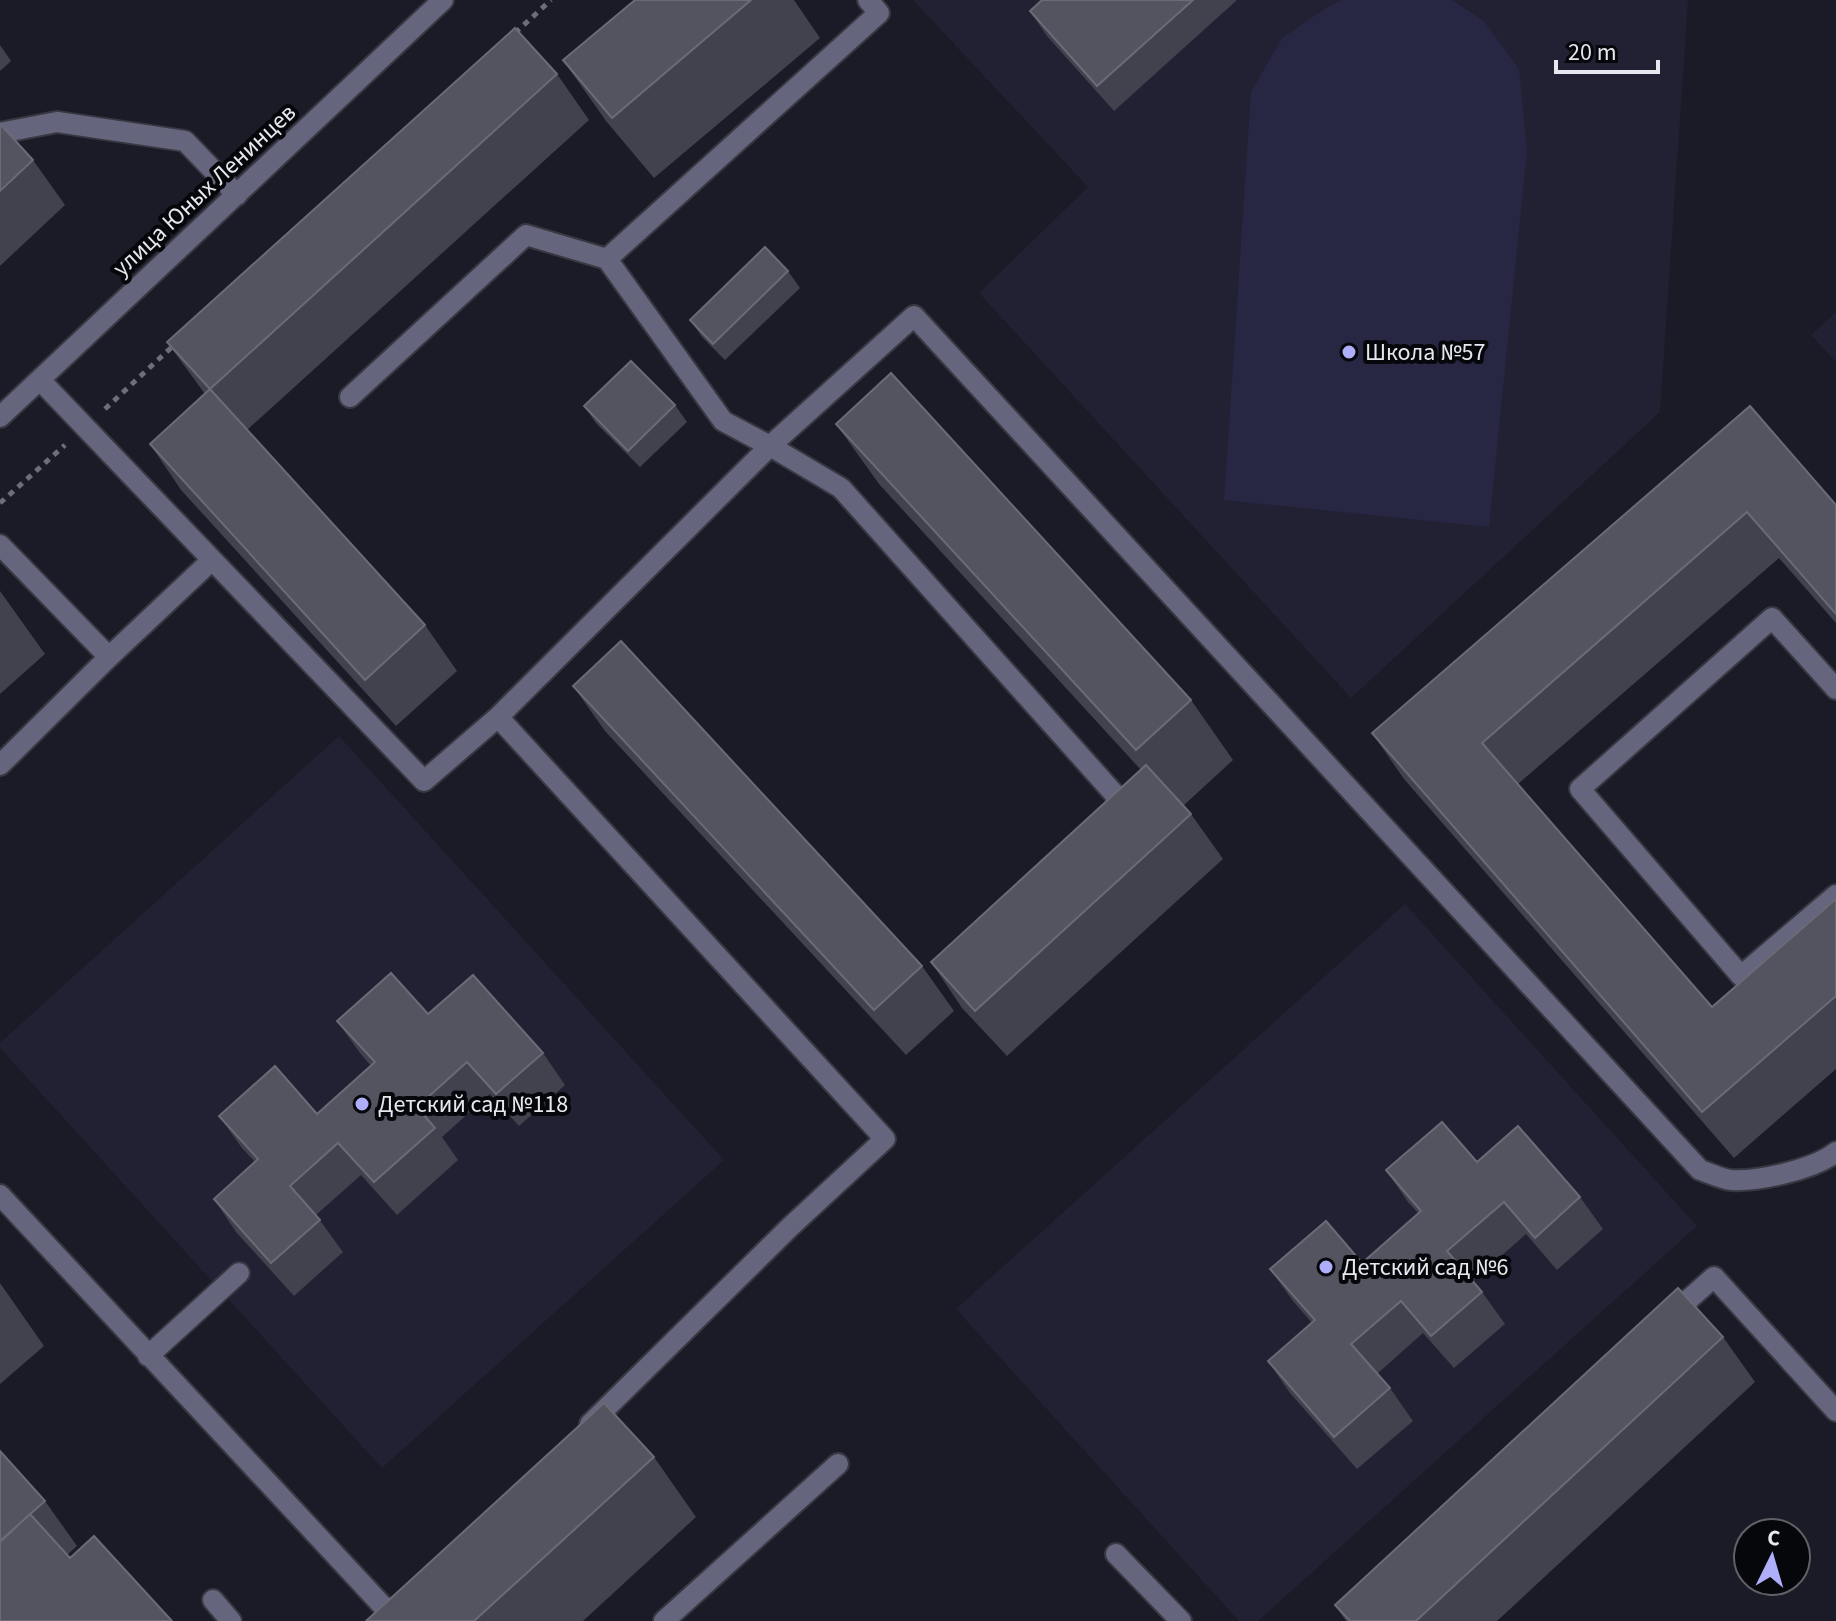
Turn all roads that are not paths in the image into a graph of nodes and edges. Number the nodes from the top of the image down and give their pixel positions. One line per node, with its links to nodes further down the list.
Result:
1 (443, 0): 4 (street, улица Юных Ленинцев)
2 (868, 0): 5 (street)
3 (0, 133): 4 (street)
4 (237, 195): 6 (street, улица Юных Ленинцев)
5 (607, 259): 7 (street); 9 (street)
6 (40, 380): 8 (street, улица Юных Ленинцев); 11 (street)
7 (350, 397)
8 (0, 417)
9 (770, 446): 14 (street); 16 (street); 18 (street)
10 (0, 545): 12 (street)
11 (212, 560): 12 (street); 14 (street)
12 (109, 657): 15 (street)
13 (1836, 689): 17 (street)
14 (498, 717): 24 (street)
15 (0, 765)
16 (1104, 828)
17 (1836, 895)
18 (1836, 1152)
19 (0, 1195): 22 (street)
20 (239, 1273): 22 (street)
21 (1655, 1329): 23 (street)
22 (148, 1356): 28 (street)
23 (1836, 1411)
24 (575, 1439)
25 (838, 1464): 30 (street)
26 (1116, 1554): 31 (street)
27 (213, 1600): 29 (street)
28 (397, 1615)
29 (231, 1621)
30 (664, 1621)
31 (1181, 1621)

